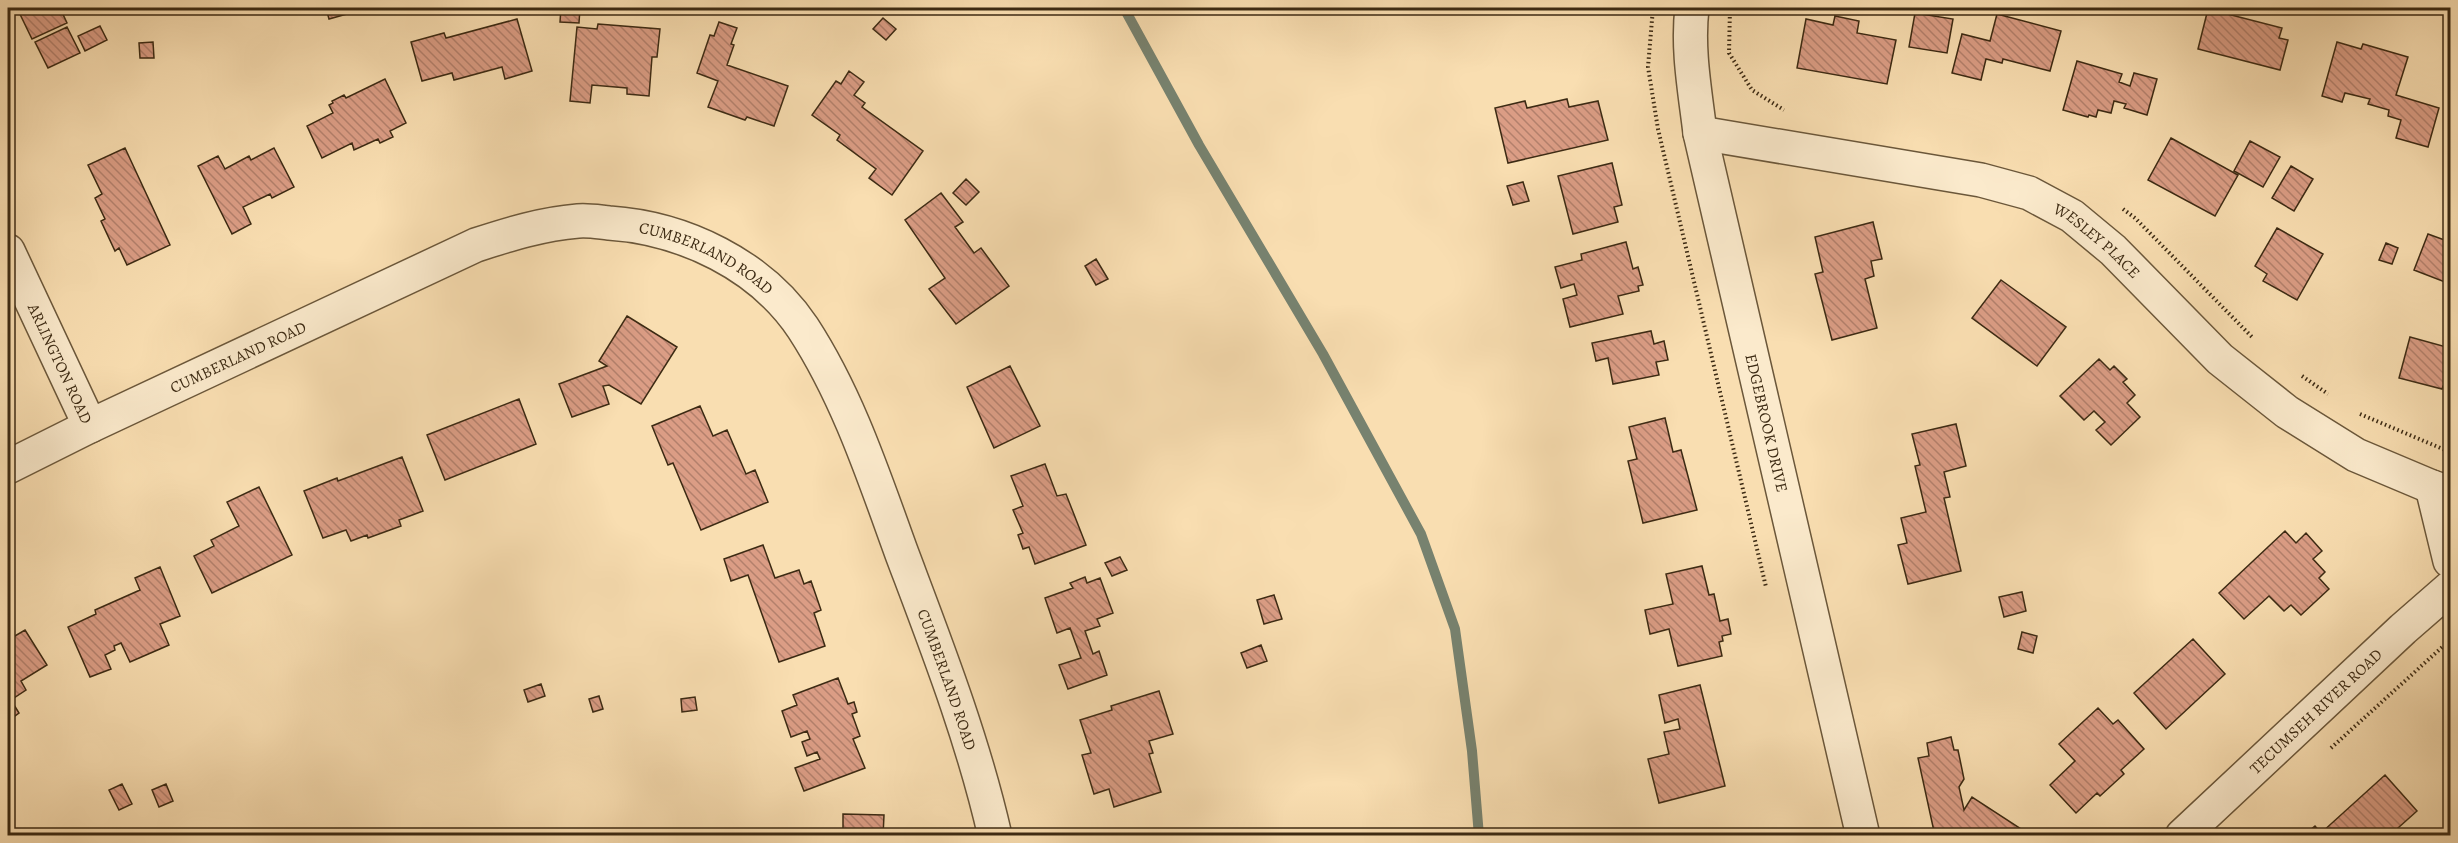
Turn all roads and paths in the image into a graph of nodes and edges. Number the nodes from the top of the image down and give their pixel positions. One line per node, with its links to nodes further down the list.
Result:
1 (1692, 8): 2 (street, EDGEBROOK DRIVE)
2 (1700, 132): 6 (street, WESLEY PLACE); 12 (street, EDGEBROOK DRIVE)
3 (8, 251): 4 (street, ARLINGTON ROAD)
4 (90, 426): 5 (street, ARLINGTON ROAD); 11 (street, CUMBERLAND ROAD)
5 (8, 467)
6 (2441, 490): 7 (street, WESLEY PLACE)
7 (2451, 561)
8 (2451, 588): 13 (street, TECUMSEH RIVER ROAD)
9 (2451, 640): 10 (path)
10 (2324, 754)
11 (995, 836)
12 (1863, 836)
13 (2182, 836)

